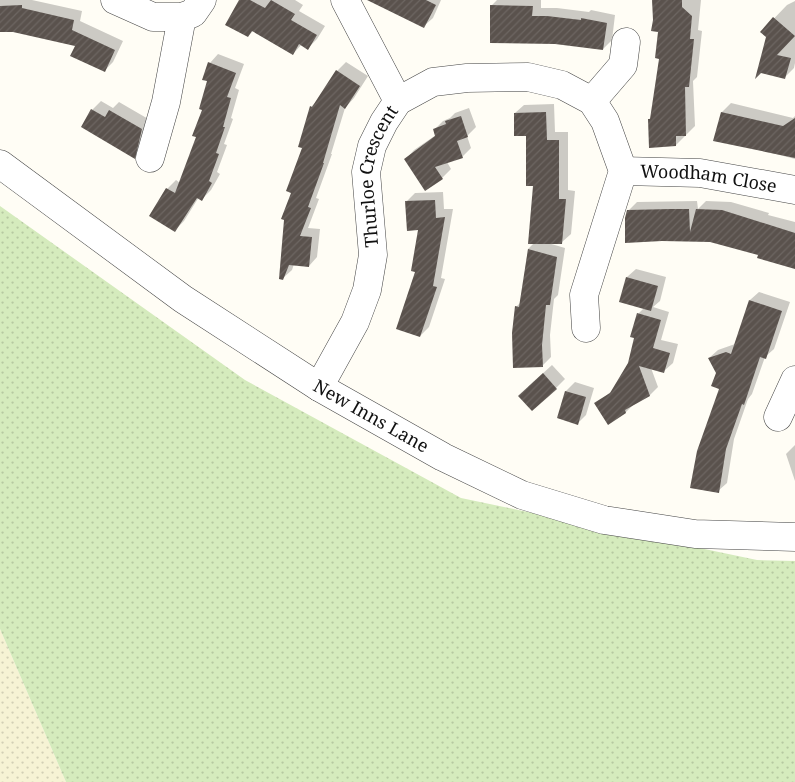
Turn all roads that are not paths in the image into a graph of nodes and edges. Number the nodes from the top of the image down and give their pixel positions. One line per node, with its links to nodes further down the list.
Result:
1 (115, 0): 3 (street)
2 (345, 0): 5 (street)
3 (192, 8): 7 (street)
4 (626, 42): 6 (street)
5 (398, 102): 6 (street, Thurloe Crescent); 12 (street, Thurloe Crescent)
6 (592, 102): 9 (street, Thurloe Crescent)
7 (150, 158)
8 (0, 164): 12 (street, New Inns Lane)
9 (623, 171): 10 (street, Woodham Close); 11 (street)
10 (795, 190)
11 (586, 328)
12 (319, 387): 13 (street, New Inns Lane)
13 (795, 537)

